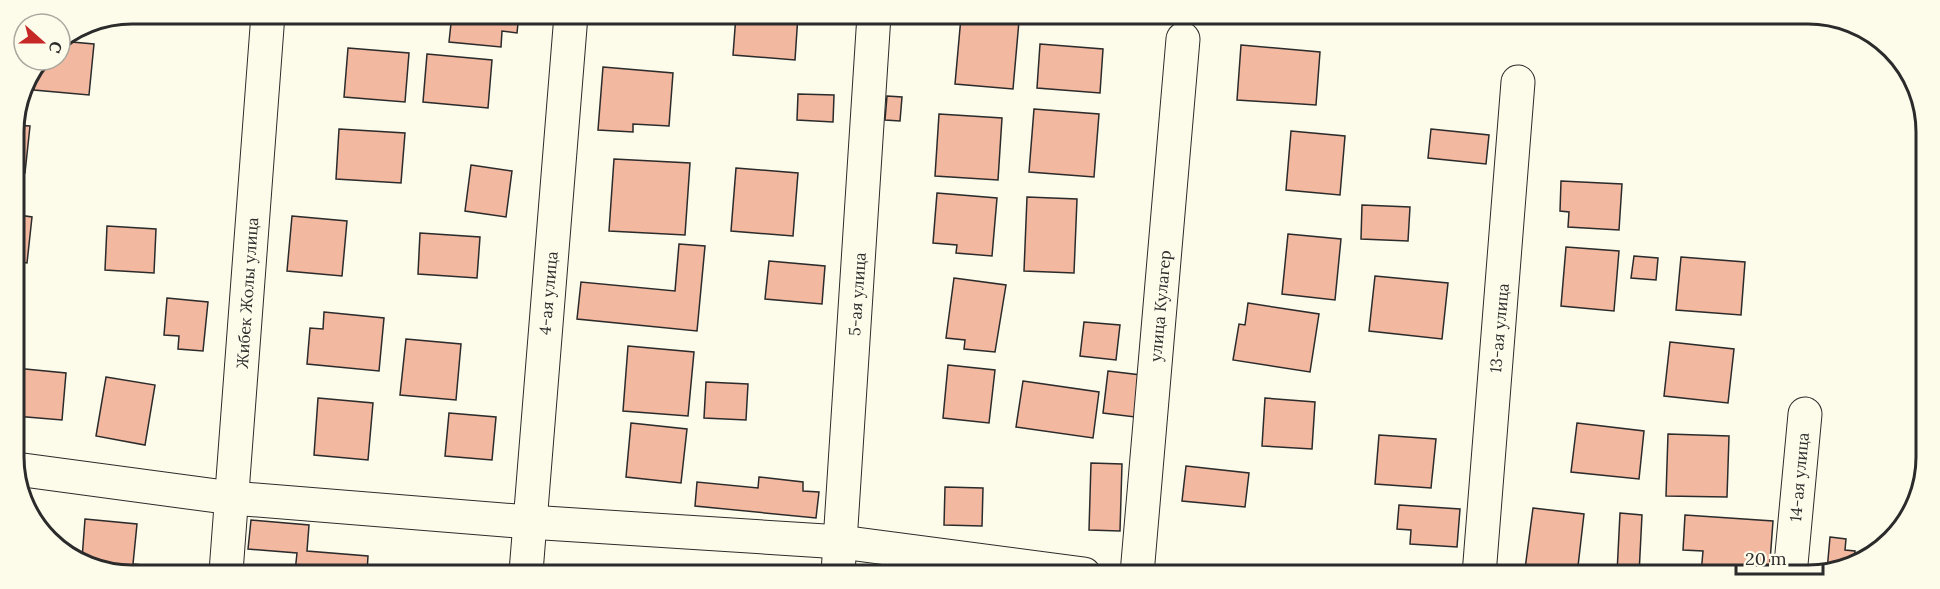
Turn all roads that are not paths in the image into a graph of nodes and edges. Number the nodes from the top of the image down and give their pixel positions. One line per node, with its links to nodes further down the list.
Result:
1 (267, 24): 8 (street, Жибек Жолы улица)
2 (570, 24): 9 (street, 4-ая улица)
3 (873, 24): 10 (street, 5-ая улица)
4 (1183, 39): 14 (street, улица Кулагер)
5 (1518, 82): 15 (street, 13-ая улица)
6 (1805, 414): 16 (street, 14-ая улица)
7 (25, 470): 8 (street)
8 (232, 498): 9 (street); 11 (street, Жибек Жолы улица)
9 (530, 522): 10 (street); 12 (street, 4-ая улица)
10 (840, 557): 13 (street)
11 (227, 565)
12 (527, 565)
13 (955, 565)
14 (1138, 565)
15 (1480, 565)
16 (1791, 565)

